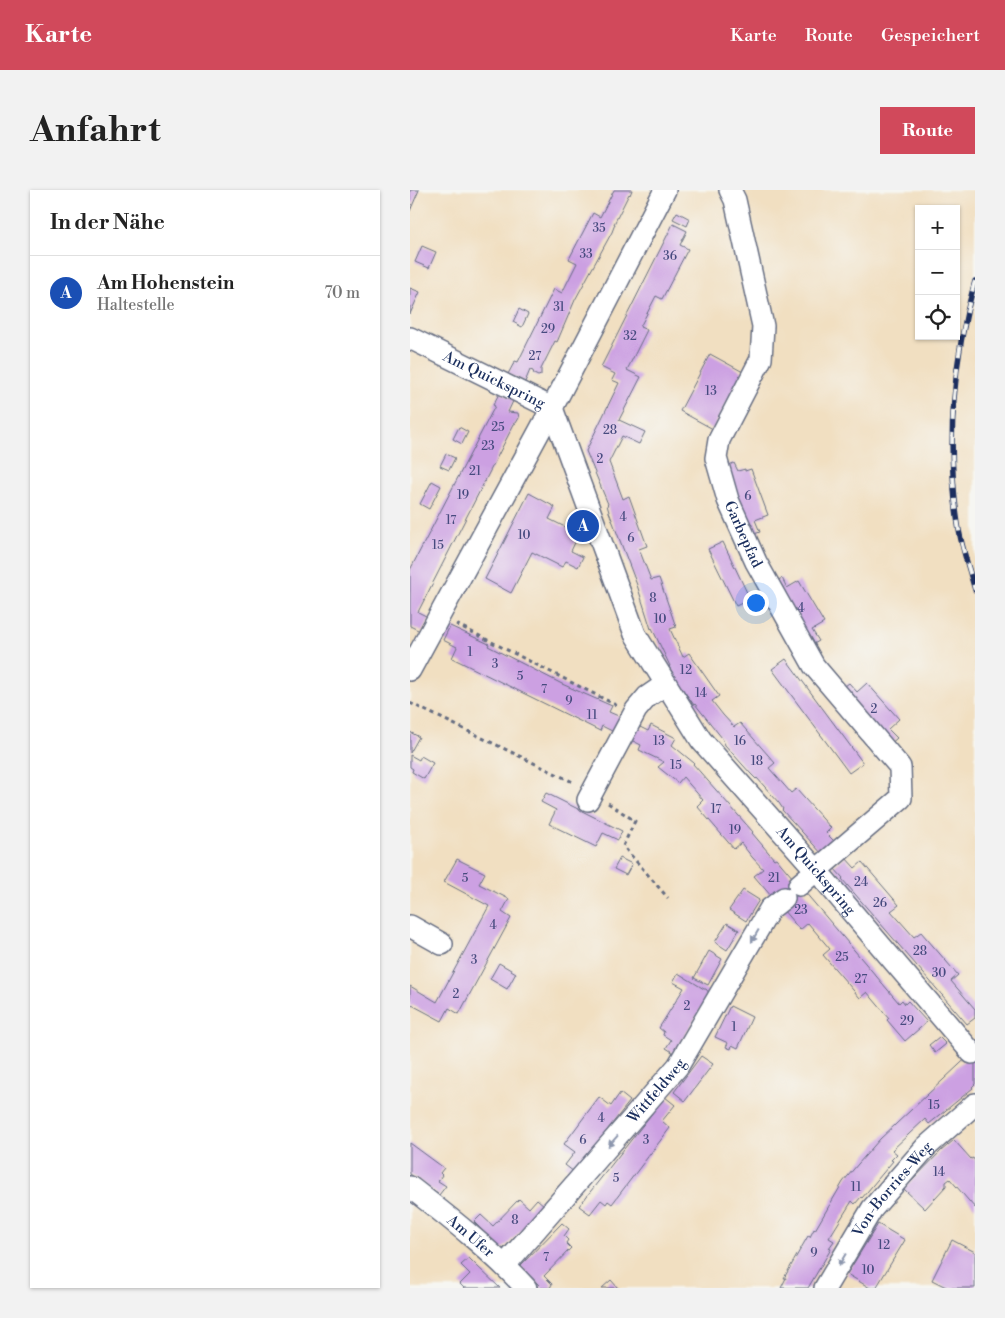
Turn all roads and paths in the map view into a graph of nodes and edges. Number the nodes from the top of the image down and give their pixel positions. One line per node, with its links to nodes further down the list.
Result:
1 (665, 190): 4 (street)
2 (730, 190): 11 (street, Garbepfad)
3 (410, 338): 4 (street, Am Quickspring)
4 (552, 408): 5 (street); 7 (street, Am Quickspring)
5 (439, 616): 6 (street); 9 (path)
6 (410, 670)
7 (666, 684): 9 (street); 11 (street, Am Quickspring)
8 (410, 703): 10 (path)
9 (634, 714): 10 (street)
10 (590, 796): 12 (path)
11 (817, 871): 15 (street, Am Quickspring); 18 (street, Wittfeldweg, one-way to 18)
12 (668, 898)
13 (410, 926): 14 (street)
14 (442, 944)
15 (972, 1053)
16 (975, 1104): 20 (street, Von-Borries-Weg, one-way to 20)
17 (410, 1187): 18 (street, Am Ufer)
18 (505, 1265): 19 (street, Am Ufer)
19 (526, 1288)
20 (825, 1288)

